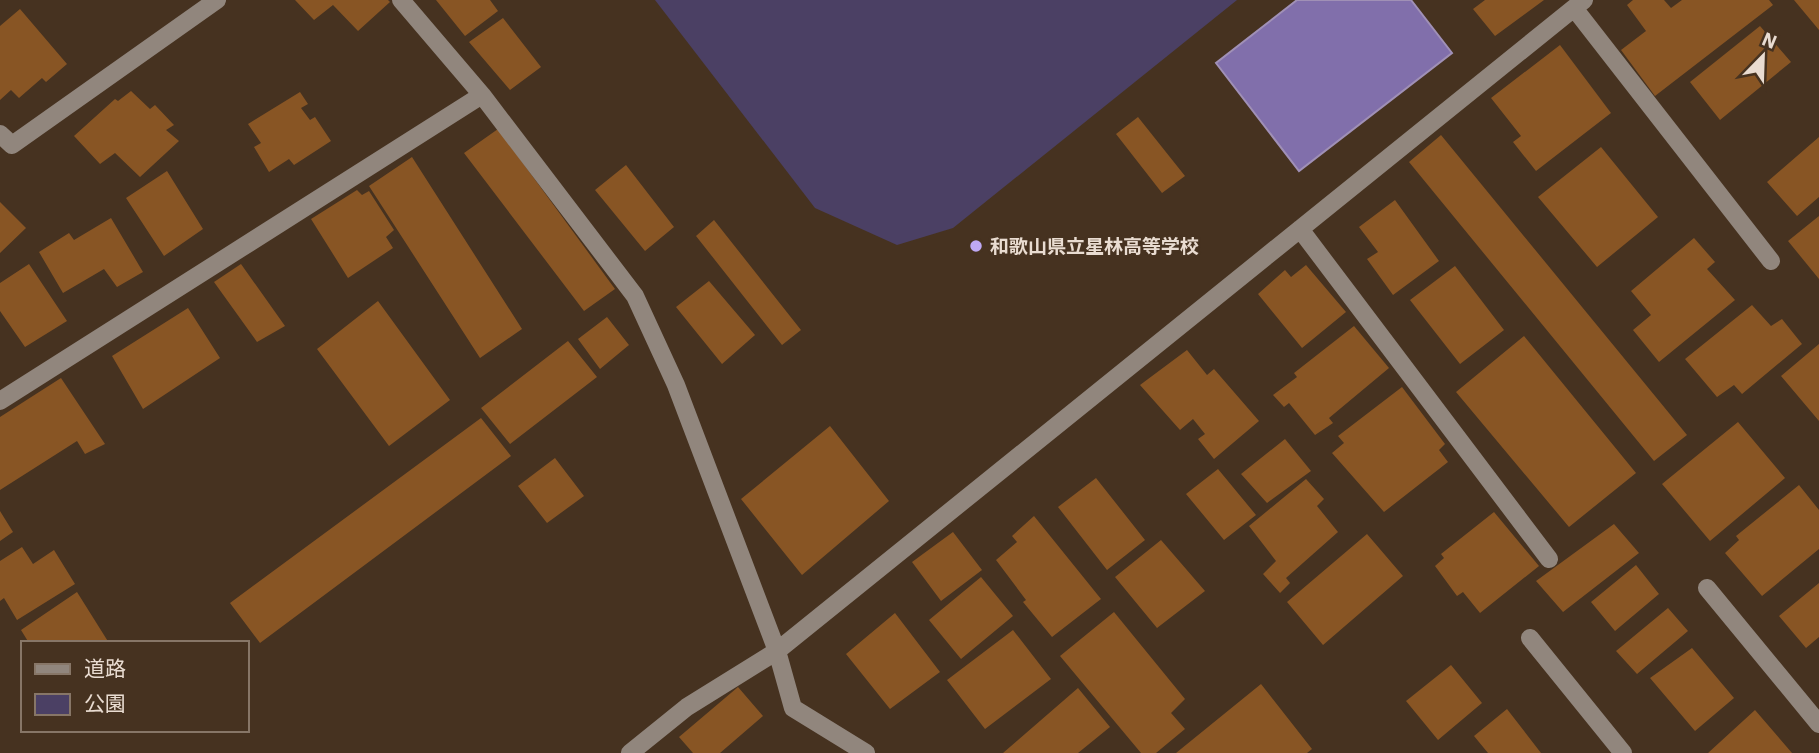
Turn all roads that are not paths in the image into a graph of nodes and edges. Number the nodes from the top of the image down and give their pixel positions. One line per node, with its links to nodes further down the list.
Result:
1 (217, 0): 5 (street)
2 (401, 0): 4 (street)
3 (1579, 4): 6 (street); 7 (street)
4 (482, 95): 8 (street); 12 (street)
5 (4, 144)
6 (1300, 229): 9 (street); 12 (street)
7 (1771, 261)
8 (0, 401)
9 (1549, 559)
10 (1707, 588): 13 (street)
11 (1530, 638): 16 (street)
12 (777, 651): 14 (street); 15 (street)
13 (1819, 724)
14 (630, 753)
15 (866, 753)
16 (1623, 753)

